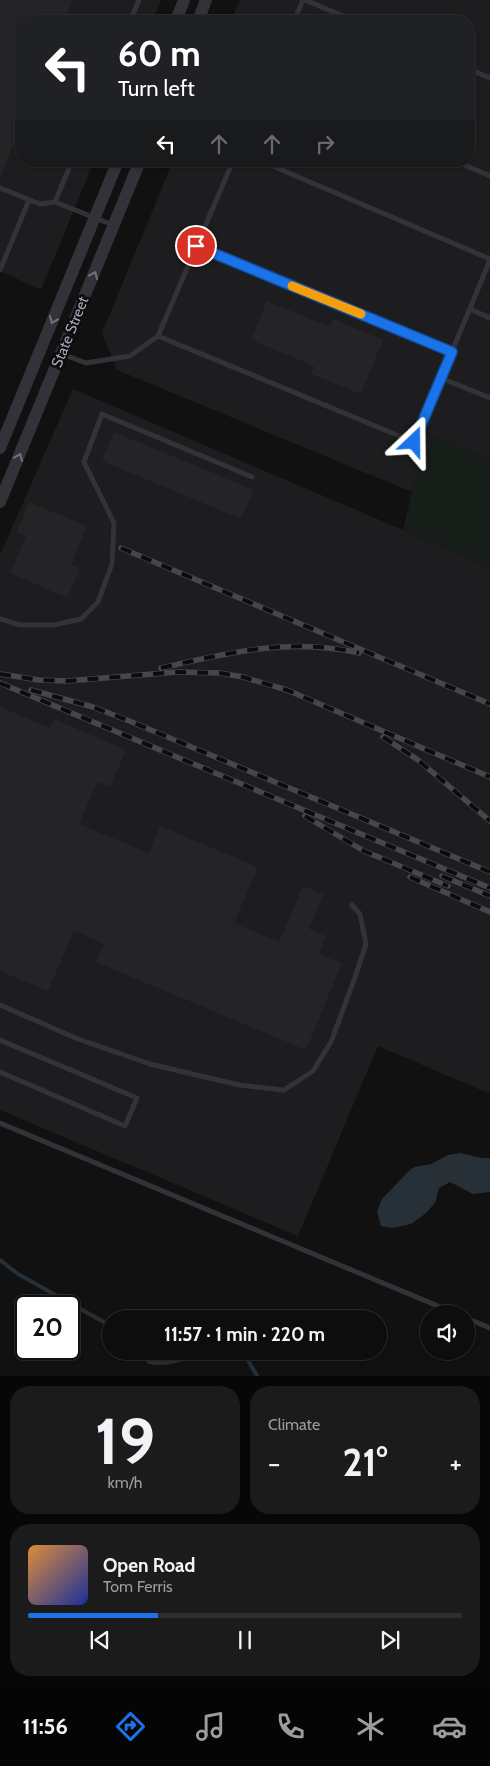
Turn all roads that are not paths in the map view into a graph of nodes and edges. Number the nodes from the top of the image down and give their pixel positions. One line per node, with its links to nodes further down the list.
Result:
1 (139, 0): 5 (lane)
2 (184, 0): 6 (street)
3 (206, 0): 7 (street)
4 (304, 0): 8 (lane); 9 (lane)
5 (133, 15)
6 (178, 15)
7 (200, 15)
8 (297, 15)
9 (340, 15)
10 (475, 72): 11 (lane)
11 (490, 78)
12 (70, 167): 21 (lane)
13 (116, 167): 22 (street, State Street)
14 (138, 167): 23 (street, State Street)
15 (230, 167): 24 (lane)
16 (275, 167): 25 (lane)
17 (469, 167): 18 (lane)
18 (490, 176)
19 (0, 188): 20 (lane)
20 (29, 200): 21 (lane); 26 (lane)
21 (55, 202): 22 (lane)
22 (95, 218): 23 (lane); 34 (street, State Street, one-way to 34)
23 (114, 226): 31 (street, State Street, one-way to 23)
24 (196, 246): 29 (lane); 30 (lane)
25 (490, 260): 27 (lane)
26 (0, 270)
27 (470, 309): 28 (lane); 30 (lane)
28 (490, 318)
29 (158, 336): 31 (lane); 32 (lane)
30 (452, 352): 32 (lane)
31 (61, 354): 36 (street, State Street, one-way to 31)
32 (441, 378): 33 (lane)
33 (490, 398)
34 (0, 448)
35 (252, 477): 37 (lane)
36 (0, 502)
37 (0, 619)
38 (352, 905): 39 (lane)
39 (0, 1005)
40 (0, 1040): 41 (lane)
41 (0, 1072)
42 (0, 1123): 43 (lane)
43 (435, 1305)
44 (475, 1322): 45 (lane)
45 (490, 1328)

